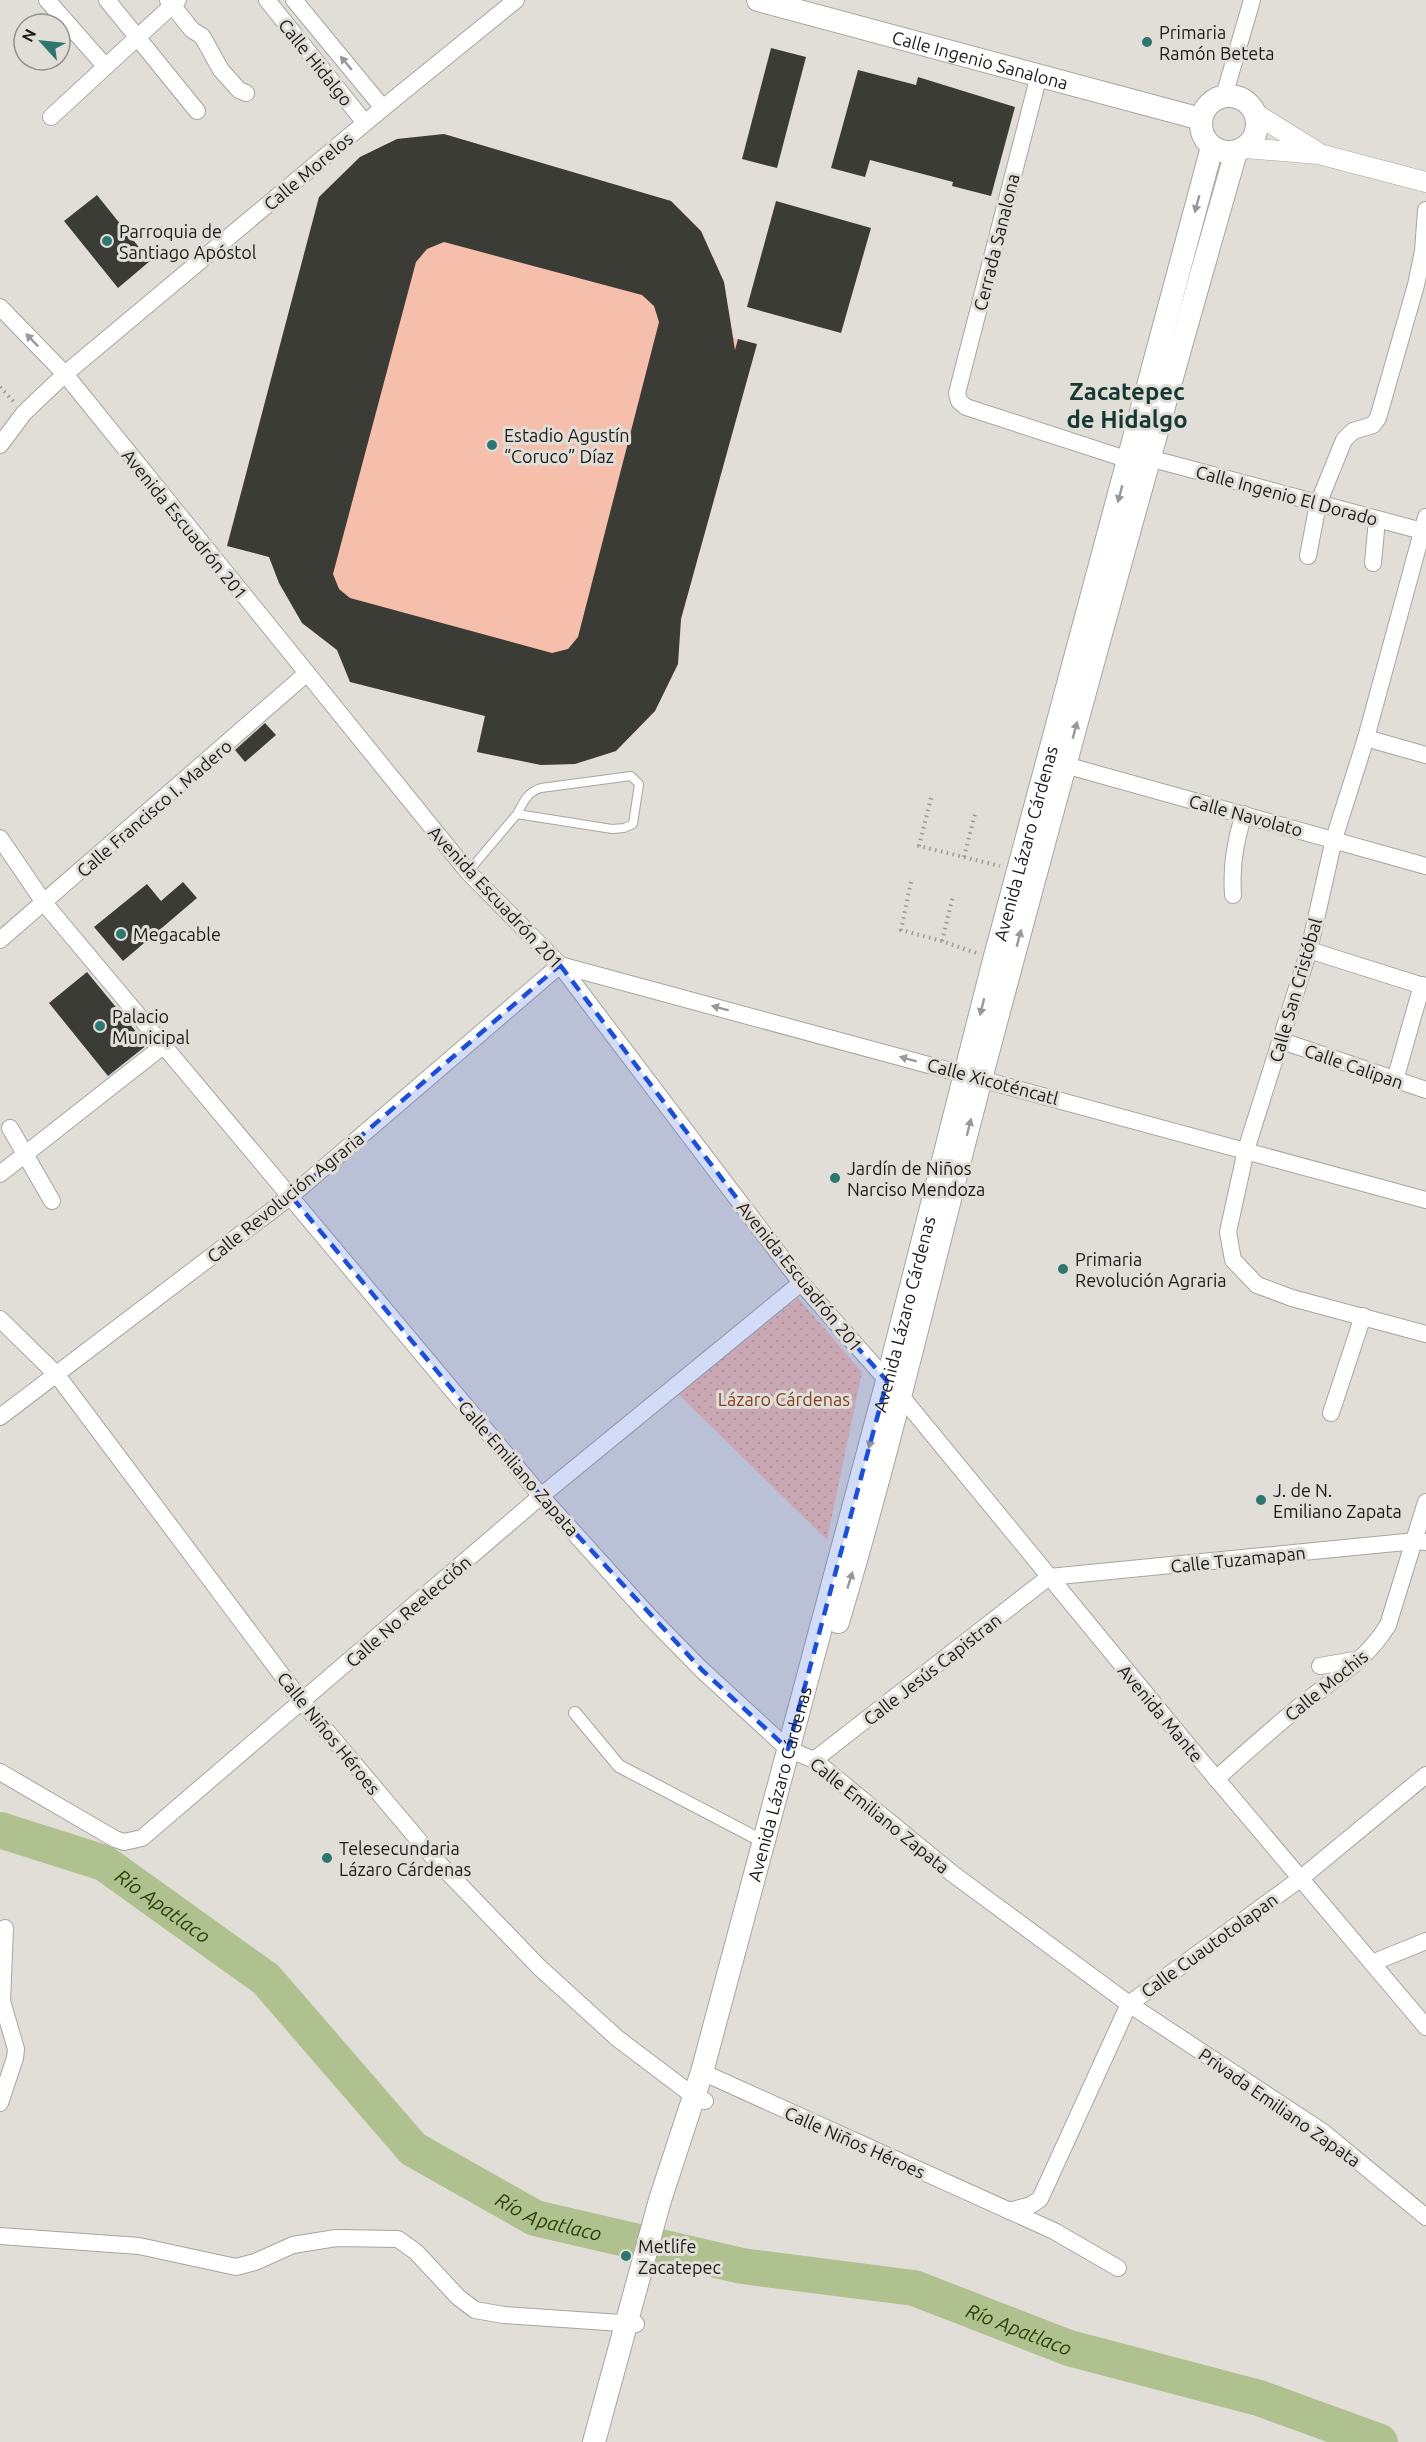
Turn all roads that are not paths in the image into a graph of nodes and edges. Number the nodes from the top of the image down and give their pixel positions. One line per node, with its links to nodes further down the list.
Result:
1 (46, 0): 10 (street)
2 (107, 0): 9 (street)
3 (267, 0): 19 (street, Calle Hidalgo)
4 (294, 0): 14 (street, Calle Hidalgo, one-way to 4)
5 (516, 0): 14 (street, Calle Morelos)
6 (758, 0): 11 (main road, Calle Ingenio Sanalona)
7 (1252, 0): 13 (street)
8 (172, 2): 9 (street); 12 (street)
9 (135, 37): 10 (street); 15 (street)
10 (105, 66): 17 (street)
11 (1039, 75): 18 (main road, Calle Ingenio Sanalona); 27 (street, Cerrada Sanalona)
12 (246, 93)
13 (1224, 96): 16 (main road); 18 (main road)
14 (383, 108): 19 (street, Calle Morelos)
15 (197, 111)
16 (1256, 114): 21 (main road); 22 (street)
17 (51, 117)
18 (1201, 118): 20 (main road)
19 (365, 123): 26 (street, Calle Morelos)
20 (1212, 147): 21 (main road); 29 (main road, Avenida Lázaro Cárdenas, one-way to 29)
21 (1240, 150): 22 (street); 29 (main road, Avenida Lázaro Cárdenas)
22 (1319, 154): 23 (street)
23 (1426, 182)
24 (1426, 210): 30 (street)
25 (0, 306): 26 (street, Avenida Escuadrón 201, one-way to 25)
26 (65, 374): 28 (street, Calle Morelos); 36 (street, Avenida Escuadrón 201)
27 (966, 407): 29 (street, Calle Ingenio El Dorado)
28 (0, 446)
29 (1139, 459): 30 (street, Calle Ingenio El Dorado); 35 (main road, Avenida Lázaro Cárdenas)
30 (1318, 504): 31 (street, Calle Ingenio El Dorado); 33 (street)
31 (1377, 520): 32 (street, Calle Ingenio El Dorado); 34 (street)
32 (1425, 527): 37 (street, Calle San Cristóbal)
33 (1308, 556)
34 (1373, 563)
35 (1100, 604): 39 (main road, Avenida Lázaro Cárdenas, one-way to 35); 54 (main road, Avenida Lázaro Cárdenas, one-way to 54)
36 (306, 674): 45 (street, Avenida Escuadrón 201); 47 (street, Calle Francisco I. Madero)
37 (1366, 738): 38 (street); 43 (street, Calle San Cristóbal)
38 (1426, 755)
39 (1065, 765): 41 (street, Calle Navolato); 54 (main road, Avenida Lázaro Cárdenas, one-way to 39)
40 (517, 814): 40 (lane); 45 (lane)
41 (1244, 814): 43 (street, Calle Navolato); 46 (street)
42 (0, 838): 47 (street, Calle Emiliano Zapata)
43 (1334, 839): 44 (street, Calle Navolato); 49 (street, Calle San Cristóbal)
44 (1426, 866)
45 (468, 872): 50 (street, Avenida Escuadrón 201)
46 (1233, 895)
47 (45, 904): 48 (street, Calle Francisco I. Madero); 53 (street, Calle Emiliano Zapata)
48 (0, 940)
49 (1309, 950): 51 (street); 52 (street, Calle San Cristóbal)
50 (560, 965): 54 (street, Calle Xicoténcatl, one-way to 50); 61 (street, Calle Revolución Agraria); 64 (street, Avenida Escuadrón 201)
51 (1424, 986): 55 (street)
52 (1282, 1041): 55 (street, Calle Calipan); 58 (street, Calle San Cristóbal)
53 (163, 1046): 59 (street); 61 (street, Calle Emiliano Zapata)
54 (973, 1076): 58 (street, Calle Xicoténcatl); 69 (main road, Avenida Lázaro Cárdenas)
55 (1395, 1080): 56 (street, Calle Calipan)
56 (1426, 1090)
57 (10, 1128): 59 (street)
58 (1246, 1150): 62 (street, Calle Xicoténcatl); 65 (street, Calle San Cristóbal)
59 (26, 1155): 60 (street); 63 (street)
60 (0, 1174)
61 (291, 1196): 68 (street, Calle Revolución Agraria); 72 (street, Calle Emiliano Zapata)
62 (1426, 1200)
63 (52, 1201)
64 (801, 1283): 69 (street, Avenida Escuadrón 201); 72 (street, Calle No Reelección)
65 (1363, 1316): 67 (street, Calle San Cristóbal); 70 (street)
66 (0, 1319): 68 (street, Calle Niños Héroes)
67 (1426, 1334)
68 (57, 1375): 71 (street, Calle Revolución Agraria); 78 (street, Calle Niños Héroes)
69 (894, 1388): 75 (street, Avenida Mante); 80 (main road, Avenida Lázaro Cárdenas)
70 (1331, 1413)
71 (0, 1417)
72 (540, 1496): 78 (street, Calle No Reelección); 80 (street, Calle Emiliano Zapata)
73 (1426, 1502): 74 (street, Calle Mochis)
74 (1421, 1541): 75 (street, Calle Tuzamapan); 76 (street, Calle Mochis)
75 (1049, 1577): 80 (street, Calle Jesús Capistran); 83 (street, Avenida Mante)
76 (1363, 1658): 77 (street); 83 (street, Calle Mochis)
77 (1320, 1666)
78 (302, 1702): 81 (street, Calle No Reelección); 92 (street, Calle Niños Héroes)
79 (575, 1713): 84 (street)
80 (800, 1754): 84 (main road, Avenida Lázaro Cárdenas); 89 (street, Calle Emiliano Zapata); 91 (main road, Avenida Lázaro Cárdenas)
81 (0, 1772)
82 (1426, 1775): 85 (street, Calle Cuautotolapan)
83 (1216, 1779): 85 (street, Avenida Mante)
84 (762, 1841): 91 (main road, Avenida Lázaro Cárdenas)
85 (1300, 1879): 88 (street, Avenida Mante); 89 (street, Calle Cuautotolapan)
86 (5, 1928): 93 (street)
87 (1426, 1941): 88 (street)
88 (1372, 1963): 90 (street, Avenida Mante)
89 (1129, 2004): 94 (street, Calle Cuautotolapan); 95 (street, Privada Emiliano Zapata)
90 (1426, 2027)
91 (707, 2075): 92 (main road, Avenida Lázaro Cárdenas); 94 (street, Calle Niños Héroes)
92 (700, 2099): 98 (main road, Avenida Lázaro Cárdenas)
93 (0, 2103)
94 (1009, 2211): 97 (street, Calle Niños Héroes)
95 (1426, 2217)
96 (0, 2236): 98 (street)
97 (1118, 2268)
98 (633, 2314): 99 (main road, Avenida Lázaro Cárdenas); 100 (main road, Avenida Lázaro Cárdenas)
99 (594, 2442)
100 (608, 2442)

